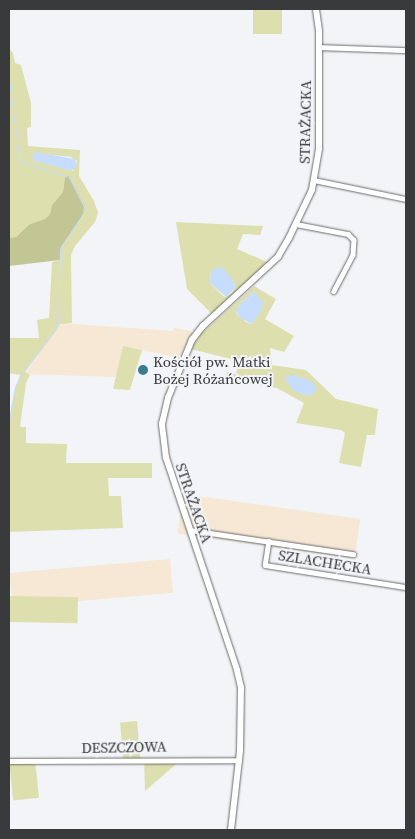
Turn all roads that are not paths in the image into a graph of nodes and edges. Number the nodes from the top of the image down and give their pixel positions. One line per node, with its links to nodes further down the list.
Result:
1 (316, 9): 2 (street, STRAŻACKA)
2 (319, 47): 3 (street); 4 (street, STRAŻACKA)
3 (406, 50)
4 (314, 180): 5 (street); 6 (street, STRAŻACKA)
5 (406, 199)
6 (296, 224): 7 (street); 8 (street, STRAŻACKA)
7 (334, 291)
8 (190, 530): 9 (street); 13 (street, STRAŻACKA)
9 (269, 541): 10 (street); 11 (street, SZLACHECKA)
10 (354, 554)
11 (406, 586)
12 (9, 760): 13 (street, DESZCZOWA)
13 (239, 760): 14 (street, STRAŻACKA)
14 (231, 830)

